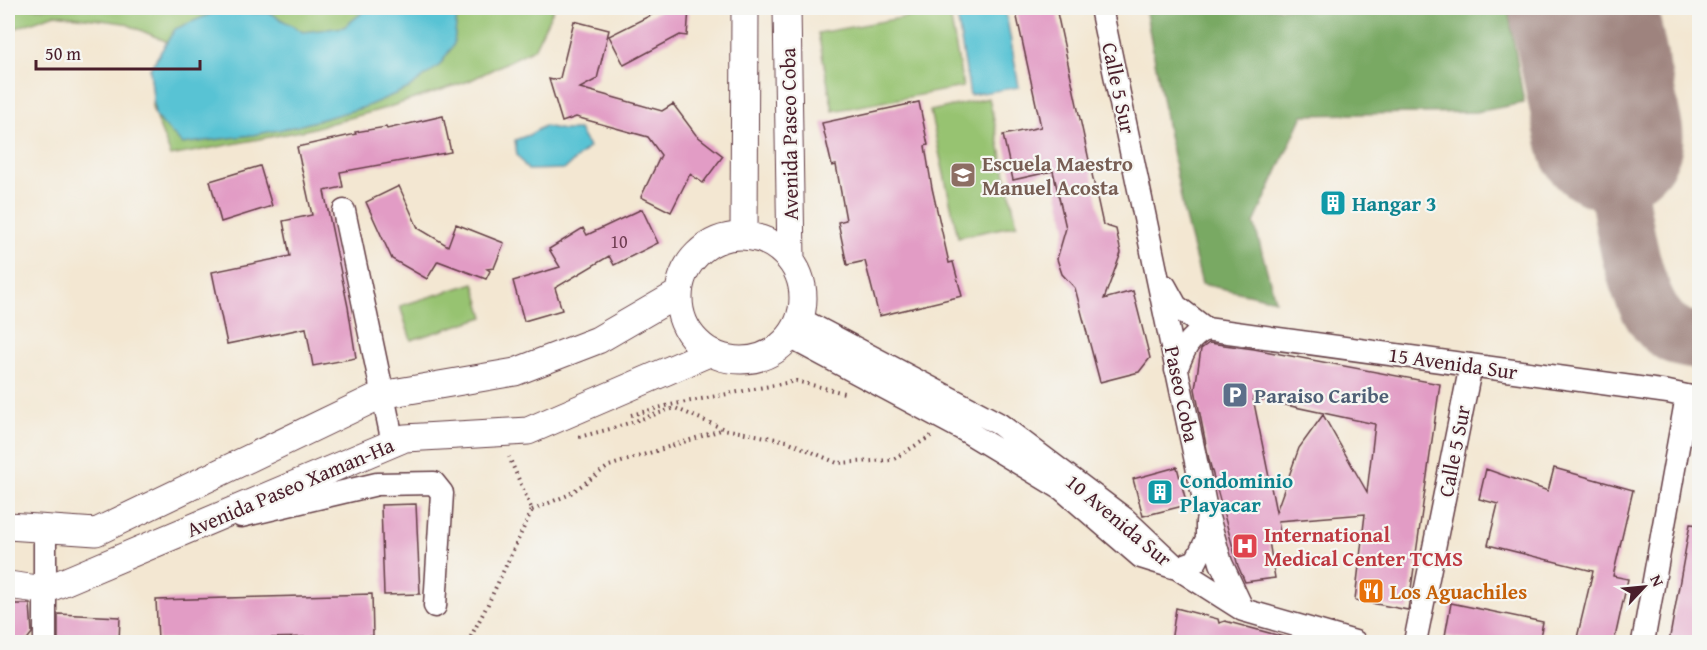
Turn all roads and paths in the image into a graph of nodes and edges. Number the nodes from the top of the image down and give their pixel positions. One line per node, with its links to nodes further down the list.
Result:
1 (746, 8): 5 (main road, Avenida Paseo Coba)
2 (787, 8): 6 (main road, Avenida Paseo Coba)
3 (1101, 8): 7 (street, Calle 5 Sur)
4 (344, 211): 15 (street)
5 (734, 230): 6 (main road); 8 (path); 8 (main road)
6 (791, 260): 9 (main road)
7 (1158, 274): 10 (street, 15 Avenida Sur); 13 (street, Paseo Coba)
8 (678, 283): 11 (main road); 15 (main road, Avenida Paseo Xaman-Ha)
9 (795, 328): 11 (main road); 28 (street, 10 Avenida Sur)
10 (1206, 329): 12 (street, 15 Avenida Sur); 13 (street)
11 (711, 352): 21 (main road, Avenida Paseo Xaman-Ha)
12 (1471, 365): 16 (street, 15 Avenida Sur); 36 (street, Calle 5 Sur)
13 (1176, 369): 24 (street, Paseo Coba)
14 (847, 393): 17 (path)
15 (381, 395): 21 (street); 27 (main road, Avenida Paseo Xaman-Ha)
16 (1693, 397): 37 (street)
17 (626, 416)
18 (724, 429): 19 (path); 20 (path); 23 (path)
19 (924, 430)
20 (576, 438)
21 (393, 444): 26 (main road, Avenida Paseo Xaman-Ha)
22 (519, 453): 23 (path)
23 (532, 510): 34 (path)
24 (1207, 513): 28 (street, Paseo Coba); 32 (street, Paseo Coba)
25 (8, 526): 27 (main road, Avenida Paseo Xaman-Ha)
26 (193, 528): 30 (main road, Avenida Paseo Xaman-Ha); 31 (street)
27 (45, 530): 30 (street)
28 (1177, 568): 32 (street, 10 Avenida Sur)
29 (8, 585): 30 (main road)
30 (45, 590): 33 (street)
31 (435, 606)
32 (1244, 610): 35 (street)
33 (45, 642)
34 (468, 642)
35 (1355, 642)
36 (1415, 642)
37 (1643, 642)

